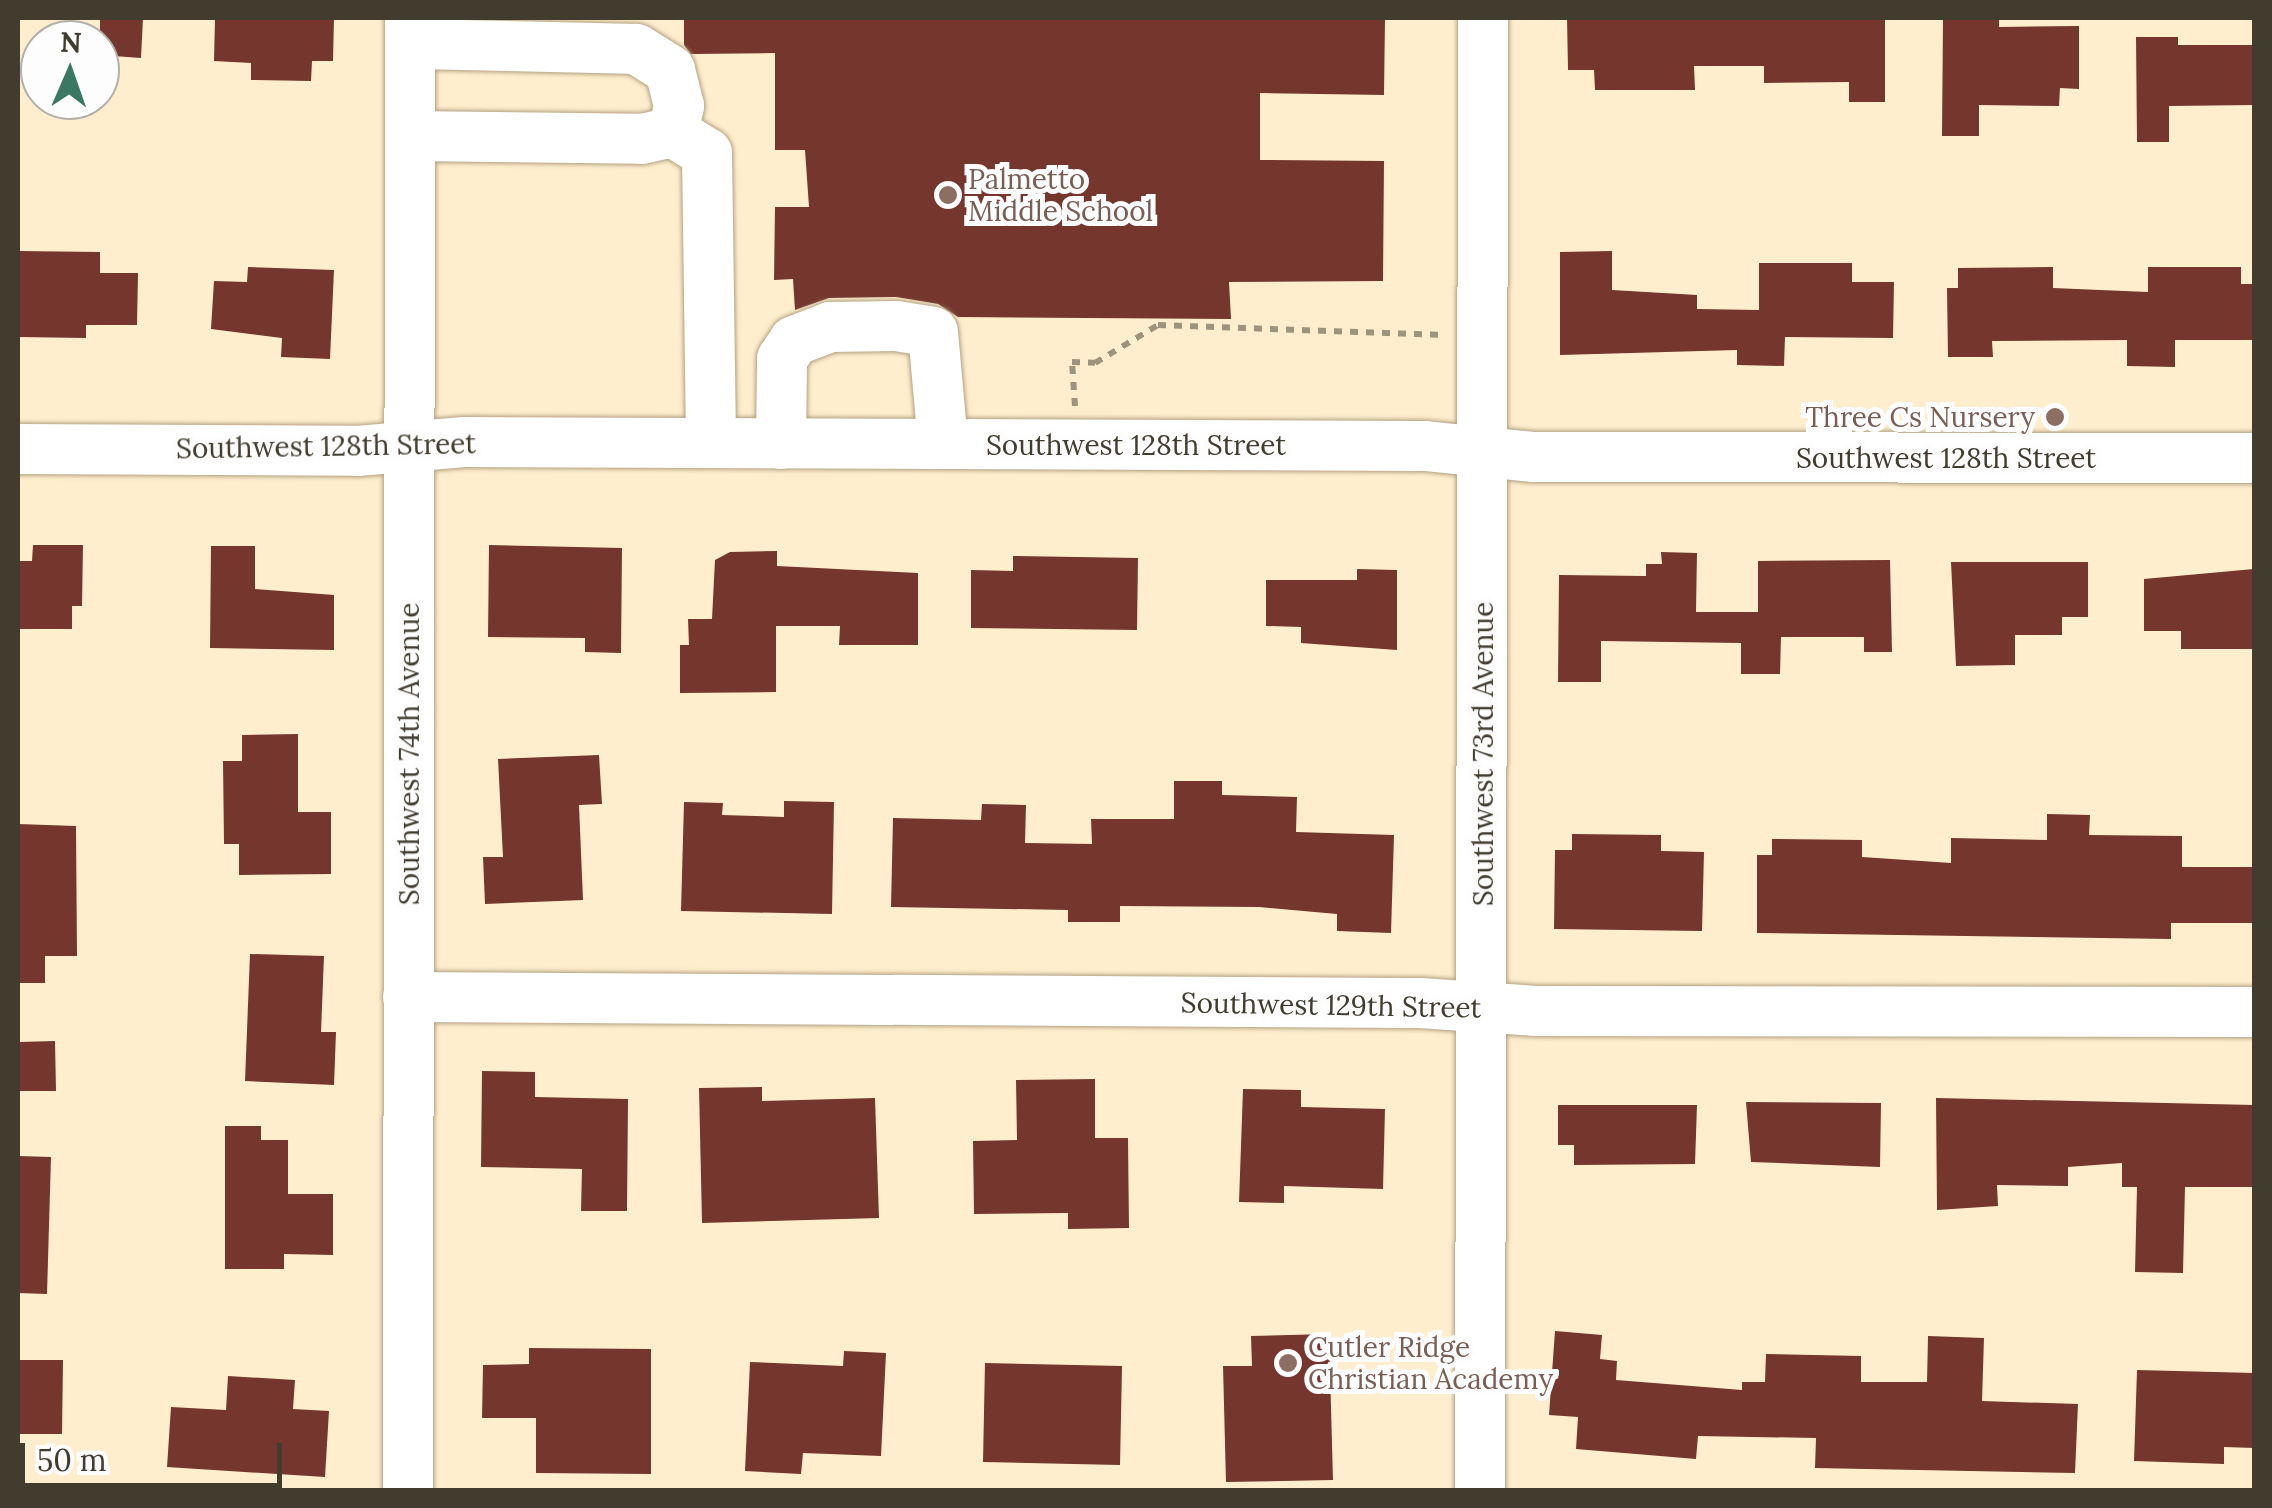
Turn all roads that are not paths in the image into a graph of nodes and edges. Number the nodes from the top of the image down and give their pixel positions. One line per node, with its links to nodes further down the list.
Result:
1 (1483, 18): 11 (street, Southwest 73rd Avenue)
2 (410, 31): 3 (street); 5 (street, Southwest 74th Avenue)
3 (659, 39): 4 (street)
4 (673, 132): 5 (street); 6 (street)
5 (410, 136): 9 (street, Southwest 74th Avenue)
6 (711, 443): 7 (street, Southwest 128th Street); 9 (street, Southwest 128th Street)
7 (781, 444): 8 (street, Southwest 128th Street); 8 (street)
8 (943, 444): 11 (street, Southwest 128th Street)
9 (410, 446): 10 (street, Southwest 128th Street); 13 (street, Southwest 74th Avenue)
10 (18, 449)
11 (1483, 452): 12 (street, Southwest 128th Street); 14 (street, Southwest 73rd Avenue)
12 (2254, 458)
13 (408, 996): 14 (street, Southwest 129th Street); 16 (street, Southwest 74th Avenue)
14 (1483, 1007): 15 (street, Southwest 129th Street); 17 (street, Southwest 73rd Avenue)
15 (2254, 1012)
16 (408, 1490)
17 (1480, 1490)

